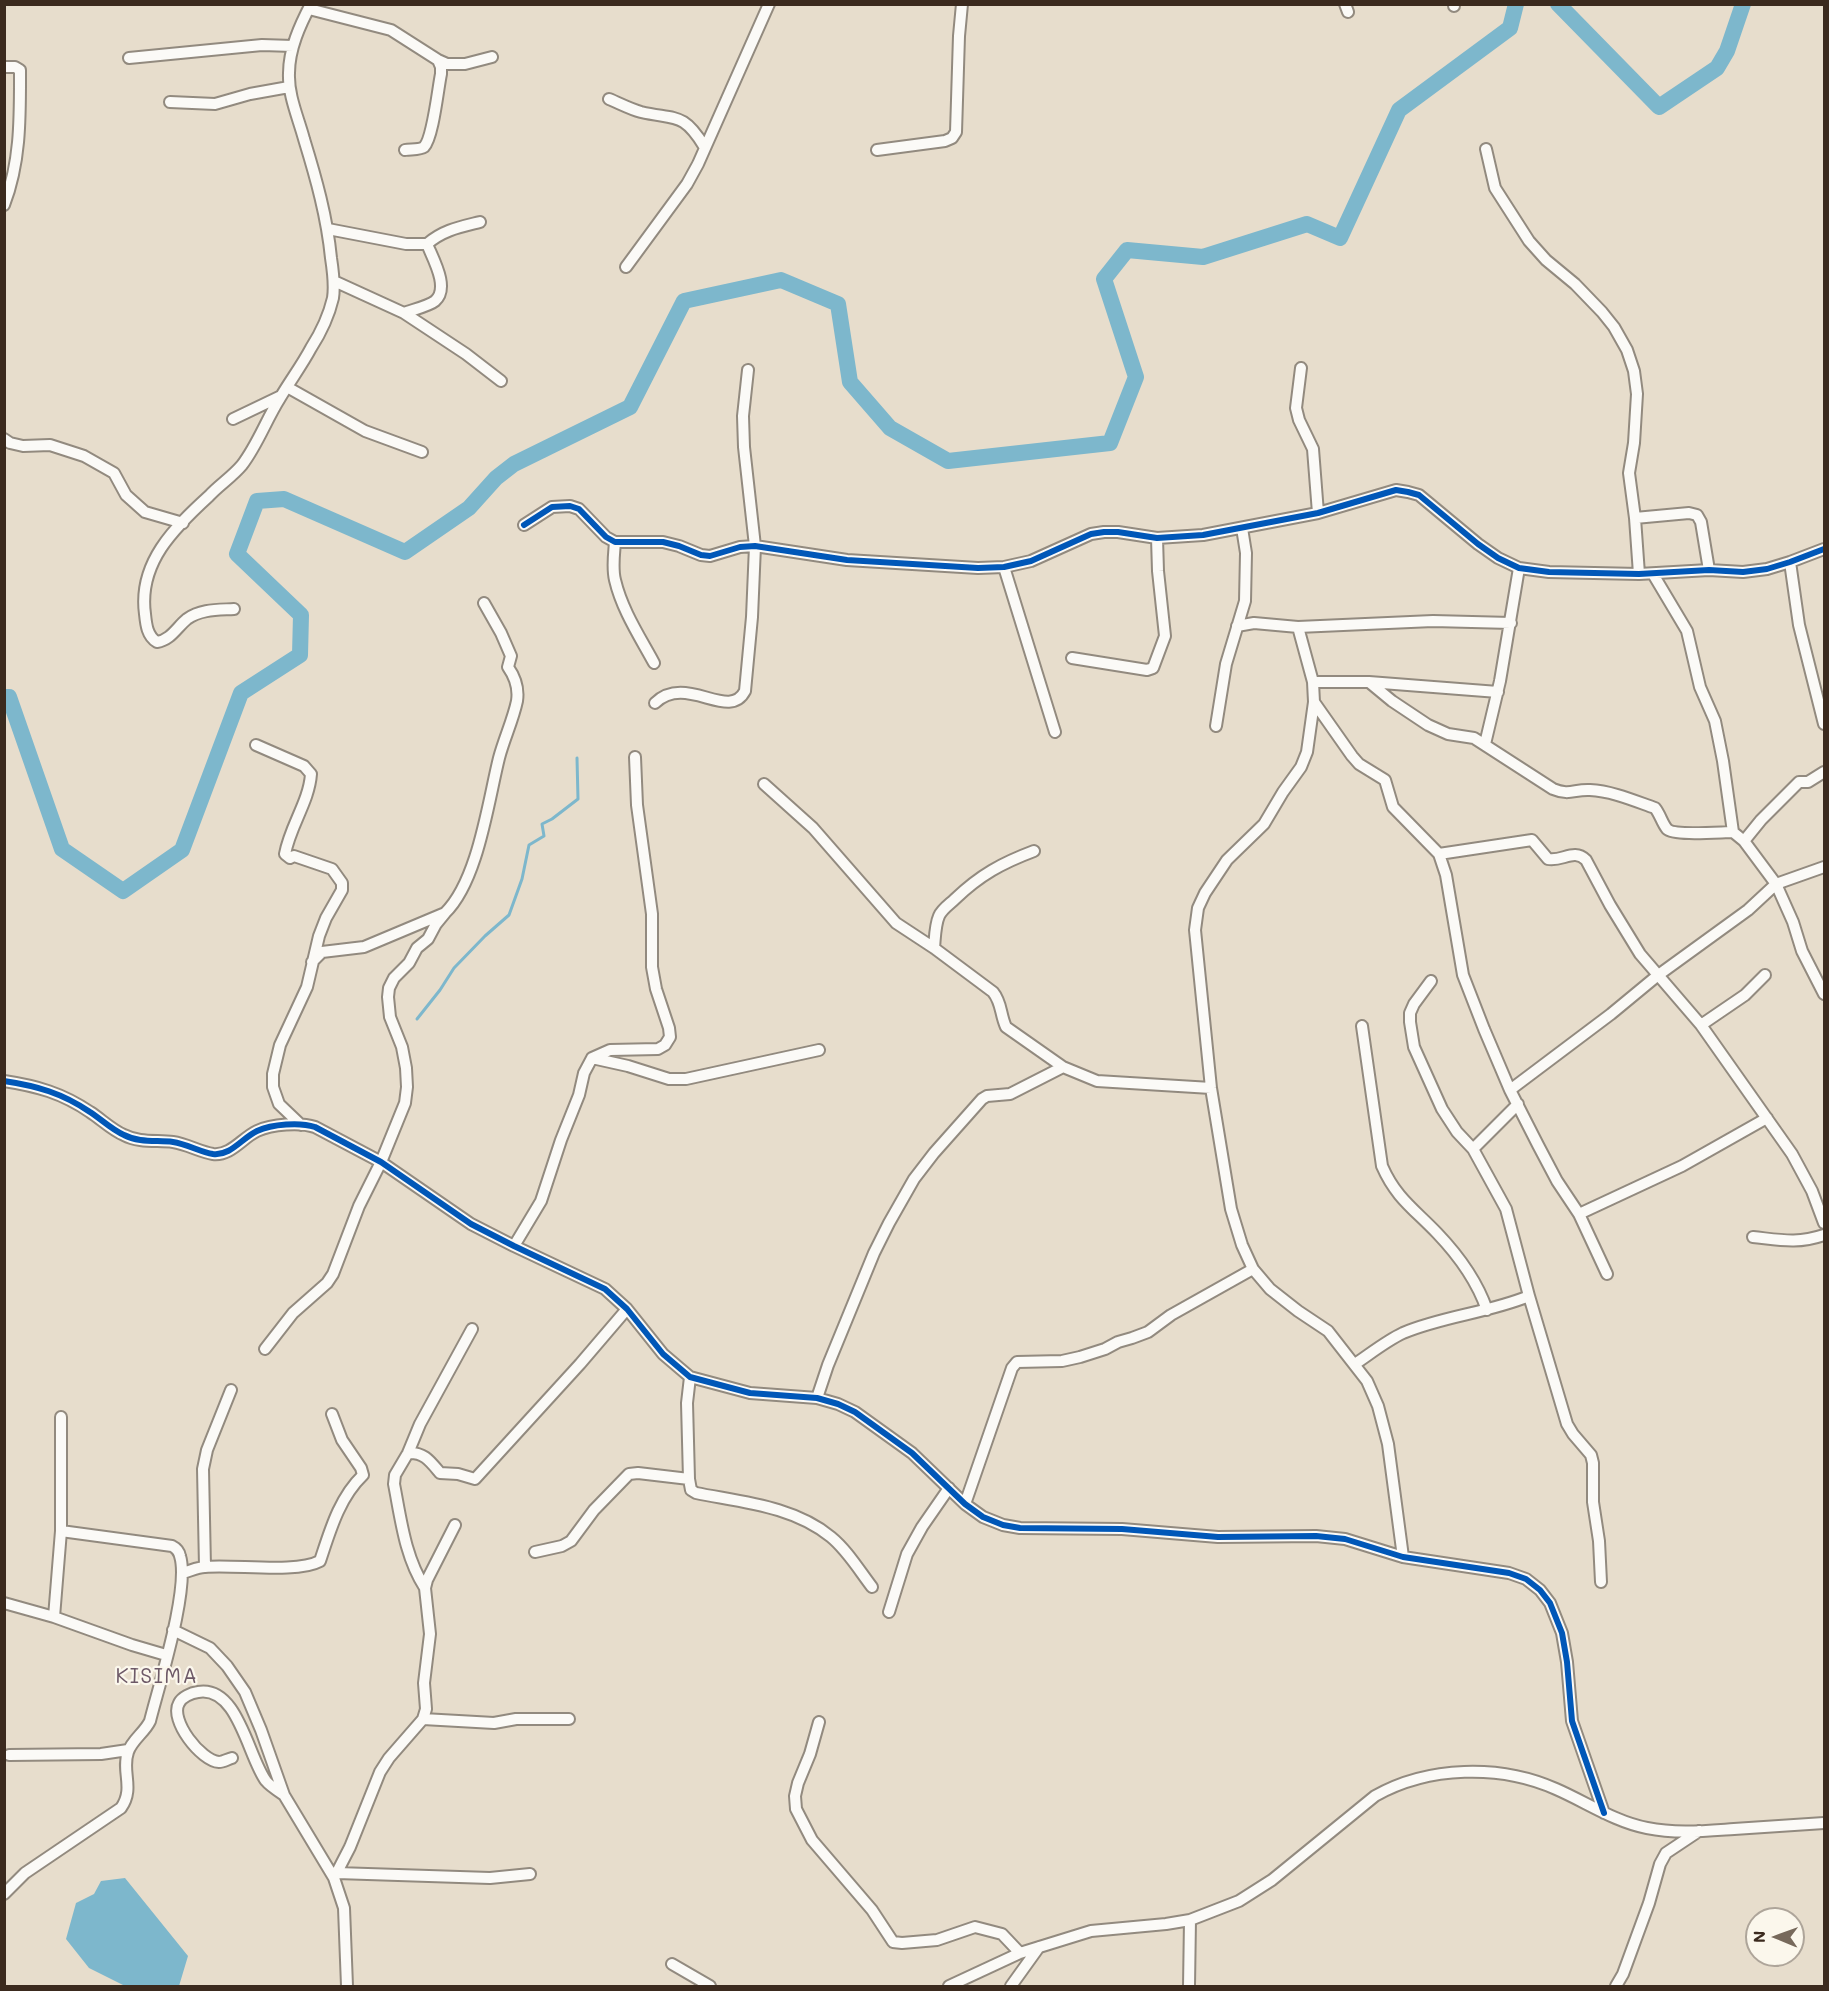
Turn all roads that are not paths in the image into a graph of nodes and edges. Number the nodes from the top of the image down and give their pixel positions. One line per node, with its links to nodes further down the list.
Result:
1 (769, 4): 12 (street)
2 (962, 4): 15 (street)
3 (310, 7): 4 (street); 7 (street)
4 (293, 46): 6 (street); 9 (street)
5 (492, 57): 7 (street)
6 (129, 58)
7 (438, 60): 14 (street)
8 (4, 67): 16 (street)
9 (289, 87): 11 (street); 18 (street)
10 (609, 99): 12 (street)
11 (170, 102)
12 (704, 146): 20 (street)
13 (1486, 149): 32 (street)
14 (405, 150)
15 (877, 150)
16 (4, 205)
17 (480, 222): 19 (street)
18 (328, 229): 19 (street); 21 (street)
19 (427, 244): 22 (street)
20 (626, 267)
21 (334, 280): 22 (street); 26 (street)
22 (404, 313): 25 (street)
23 (1301, 368): 31 (street)
24 (748, 370): 38 (street)
25 (501, 381)
26 (287, 387): 27 (street); 30 (street)
27 (280, 396): 28 (street); 33 (street)
28 (233, 419)
29 (4, 439): 33 (street)
30 (422, 452)
31 (1318, 513): 35 (street); 42 (street)
32 (1635, 518): 43 (street); 44 (street)
33 (183, 523): 47 (street)
34 (524, 525): 37 (street)
35 (1242, 528): 36 (street); 49 (street)
36 (1157, 538): 41 (street); 51 (street)
37 (615, 542): 38 (street); 52 (street)
38 (755, 546): 41 (street); 57 (street)
39 (1824, 549): 40 (street)
40 (1790, 562): 43 (street); 58 (street)
41 (1004, 567): 60 (street)
42 (1519, 568): 44 (street); 48 (street)
43 (1709, 570): 45 (street)
44 (1639, 574): 45 (street)
45 (1653, 574): 66 (street)
46 (484, 603): 72 (street)
47 (234, 609)
48 (1511, 623): 50 (street); 55 (street)
49 (1238, 627): 50 (street); 59 (street)
50 (1298, 627): 53 (street)
51 (1072, 658)
52 (654, 663)
53 (1313, 682): 54 (street); 56 (street)
54 (1369, 682): 55 (street); 61 (street)
55 (1498, 692): 61 (street)
56 (1314, 702): 69 (street); 85 (street)
57 (655, 703)
58 (1824, 724)
59 (1216, 726)
60 (1055, 732)
61 (1485, 744): 66 (street)
62 (256, 745): 74 (street)
63 (636, 757): 82 (street)
64 (1824, 772): 67 (street)
65 (764, 784): 73 (street)
66 (1733, 832): 67 (street)
67 (1744, 841): 71 (street)
68 (1035, 851): 73 (street)
69 (1439, 854): 76 (street); 86 (street)
70 (1824, 867): 71 (street)
71 (1776, 884): 76 (street); 78 (street)
72 (445, 913): 74 (street); 91 (street)
73 (934, 948): 83 (street)
74 (312, 962): 89 (street)
75 (1765, 975): 79 (street)
76 (1657, 976): 79 (street); 86 (street)
77 (1431, 981): 90 (street)
78 (1824, 994)
79 (1701, 1025): 88 (street)
80 (1362, 1026): 101 (street)
81 (819, 1050): 82 (street)
82 (592, 1058): 96 (street)
83 (1063, 1067): 85 (street); 107 (street)
84 (4, 1081): 89 (street)
85 (1211, 1088): 97 (street)
86 (1510, 1090): 87 (street)
87 (1518, 1104): 90 (street); 92 (street)
88 (1767, 1118): 92 (street); 93 (street)
89 (302, 1125): 91 (street)
90 (1473, 1149): 99 (street)
91 (381, 1162): 96 (street); 103 (street)
92 (1579, 1214): 98 (street)
93 (1824, 1223)
94 (1824, 1235): 95 (street)
95 (1753, 1237)
96 (514, 1246): 100 (street)
97 (1253, 1269): 104 (street); 113 (street)
98 (1607, 1274)
99 (1529, 1296): 101 (street); 120 (street)
100 (627, 1309): 105 (street); 110 (street)
101 (1487, 1310): 104 (street)
102 (472, 1329): 110 (street)
103 (265, 1349)
104 (1355, 1364): 117 (street)
105 (690, 1377): 107 (street); 111 (street)
106 (231, 1390): 118 (street)
107 (817, 1398): 112 (street)
108 (332, 1414): 118 (street)
109 (61, 1417): 115 (street)
110 (408, 1453): 122 (street)
111 (688, 1479): 116 (street); 121 (street)
112 (949, 1488): 113 (street); 124 (street)
113 (965, 1504): 117 (street)
114 (455, 1526): 122 (street)
115 (61, 1531): 119 (street); 125 (street)
116 (535, 1552)
117 (1403, 1557): 135 (street)
118 (205, 1567): 119 (street)
119 (182, 1573): 126 (street)
120 (1601, 1582)
121 (872, 1587)
122 (425, 1588): 128 (street)
123 (4, 1603): 125 (street)
124 (889, 1612)
125 (54, 1617): 127 (street)
126 (172, 1630): 127 (street); 134 (street)
127 (166, 1655): 131 (street)
128 (423, 1719): 129 (street); 139 (street)
129 (569, 1719)
130 (819, 1722): 143 (street)
131 (128, 1750): 132 (street); 140 (street)
132 (9, 1755)
133 (232, 1758): 134 (street)
134 (284, 1795): 139 (street)
135 (1604, 1813): 137 (street); 141 (street)
136 (1824, 1823): 137 (street)
137 (1699, 1831): 150 (street)
138 (530, 1874): 139 (street)
139 (336, 1875): 145 (street)
140 (4, 1894)
141 (1190, 1920): 142 (street); 149 (street)
142 (1039, 1947): 143 (street); 148 (street)
143 (1020, 1953): 147 (street)
144 (672, 1964): 146 (street)
145 (347, 1986)
146 (710, 1986)
147 (949, 1986)
148 (1011, 1986)
149 (1189, 1986)
150 (1616, 1986)

